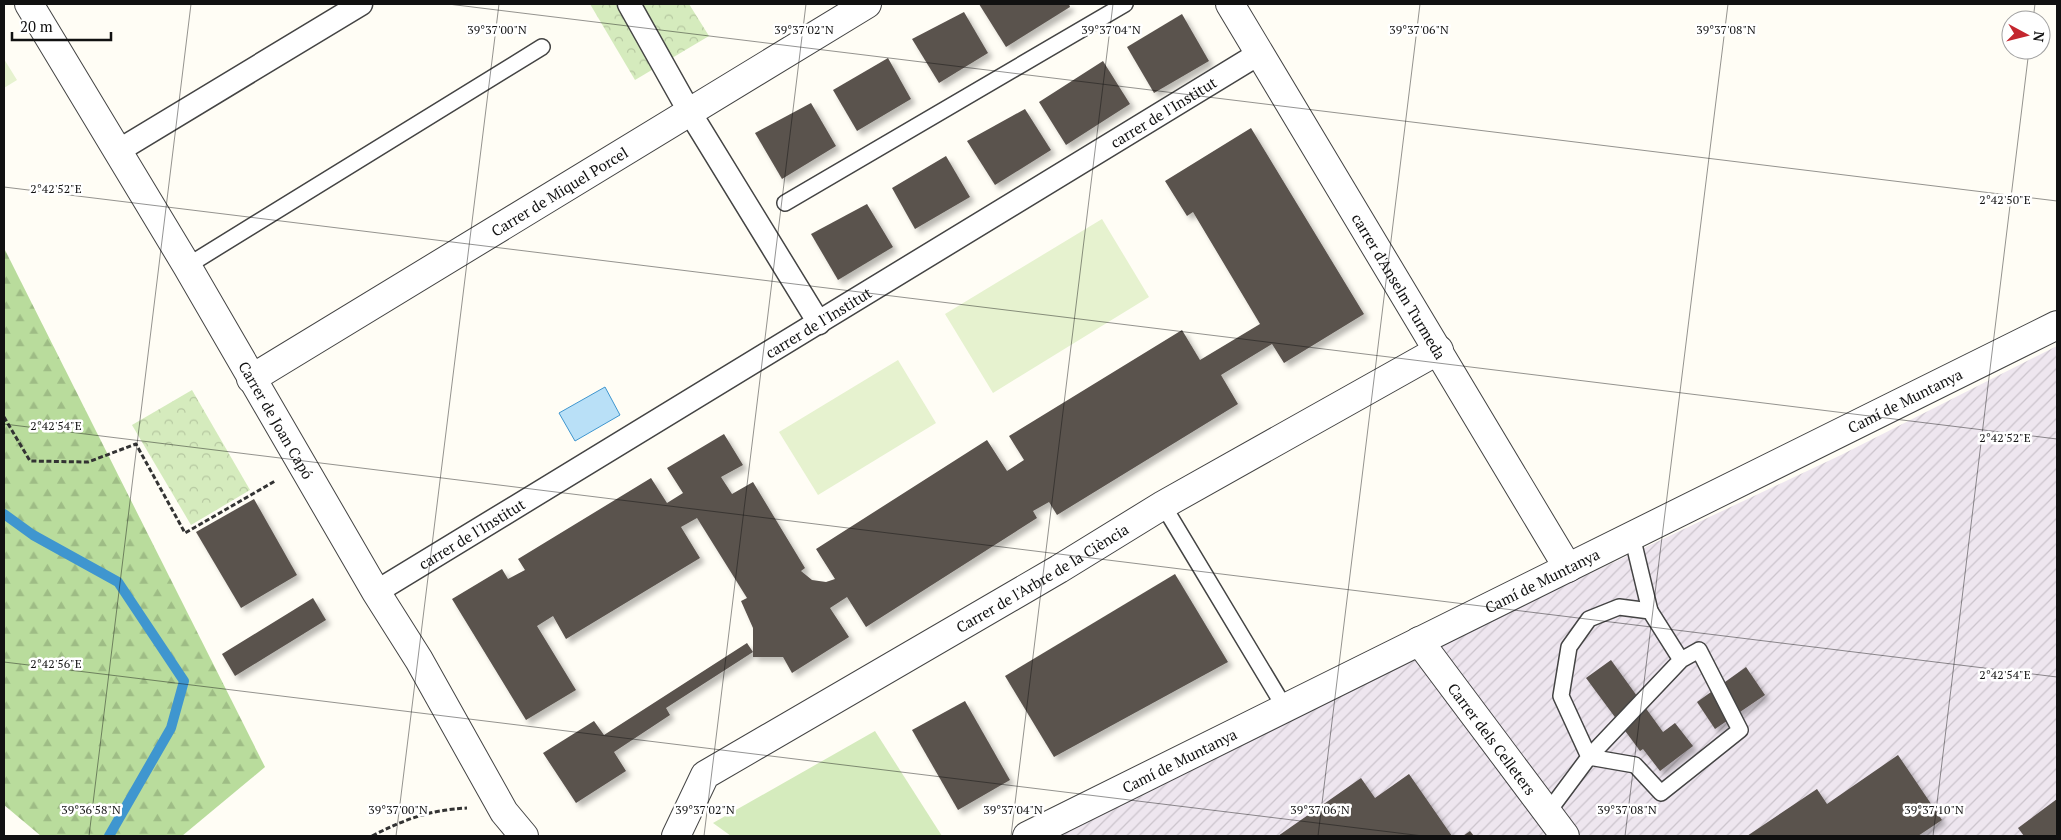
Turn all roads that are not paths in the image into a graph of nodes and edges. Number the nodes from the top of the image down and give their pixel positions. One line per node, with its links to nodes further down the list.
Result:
1 (29, 4): 10 (street, Carrer de Joan Capó)
2 (361, 4): 10 (street)
3 (630, 4): 9 (street)
4 (867, 4): 9 (street, Carrer de Miquel Porcel)
5 (1125, 4): 11 (lane)
6 (1230, 4): 8 (street, carrer d'Anselm Turmeda)
7 (542, 48): 12 (lane)
8 (1260, 53): 13 (street, carrer de l'Institut); 15 (street, carrer d'Anselm Turmeda)
9 (689, 111): 13 (street); 16 (street, Carrer de Miquel Porcel)
10 (118, 152): 12 (street, Carrer de Joan Capó)
11 (785, 203)
12 (187, 266): 16 (street, Carrer de Joan Capó)
13 (818, 324): 20 (street, carrer de l'Institut)
14 (2057, 325): 18 (street, Camí de Muntanya)
15 (1439, 350): 17 (street, Carrer de l'Arbre de la Ciència); 19 (street, carrer d'Anselm Turmeda)
16 (251, 380): 20 (street, Carrer de Joan Capó)
17 (1163, 505): 24 (lane); 28 (street, Carrer de l'Arbre de la Ciència)
18 (1632, 536): 19 (street, Camí de Muntanya); 21 (lane)
19 (1568, 568): 22 (street, Camí de Muntanya)
20 (376, 592): 27 (street, Carrer de Joan Capó)
21 (1650, 611): 23 (lane); 25 (lane)
22 (1419, 642): 24 (street, Camí de Muntanya); 26 (street, Carrer dels Celleters)
23 (1682, 660): 25 (lane); 25 (lane)
24 (1285, 708): 29 (street, Camí de Muntanya)
25 (1589, 757): 26 (lane)
26 (1548, 812): 30 (street, Carrer dels Celleters)
27 (524, 836)
28 (676, 836)
29 (1027, 836)
30 (1565, 836)

